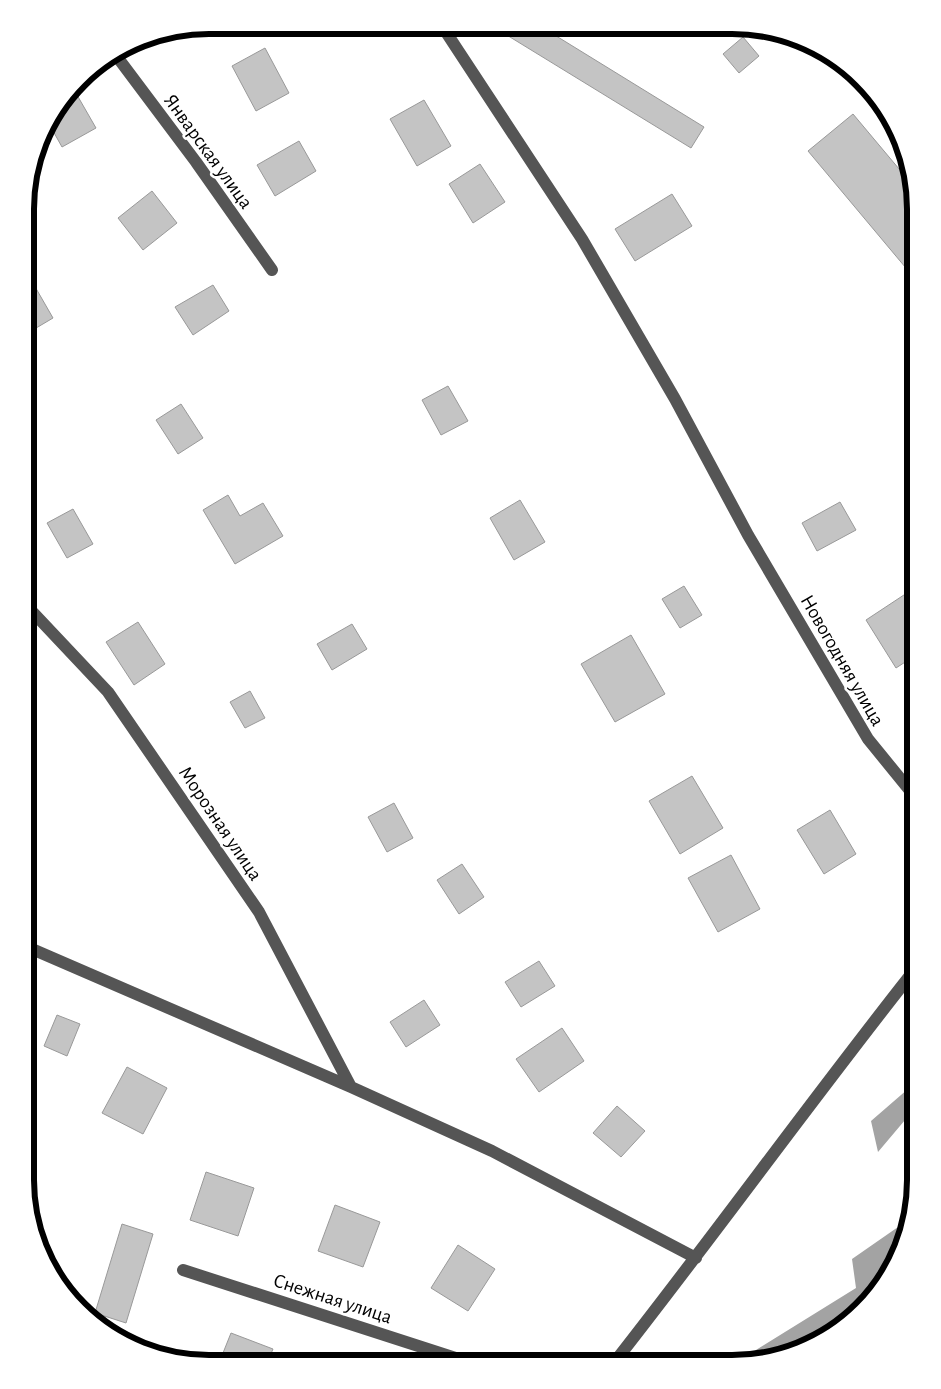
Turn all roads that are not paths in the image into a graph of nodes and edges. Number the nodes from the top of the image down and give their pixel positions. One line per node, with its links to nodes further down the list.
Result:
1 (447, 34): 5 (street, Новогодняя улица)
2 (118, 59): 3 (street, Январская улица)
3 (272, 270)
4 (34, 613): 8 (street, Морозная улица)
5 (907, 787)
6 (34, 950): 8 (street)
7 (907, 979): 9 (street)
8 (351, 1087): 9 (street)
9 (696, 1258): 12 (street)
10 (183, 1270): 11 (street, Снежная улица)
11 (446, 1355)
12 (620, 1355)

